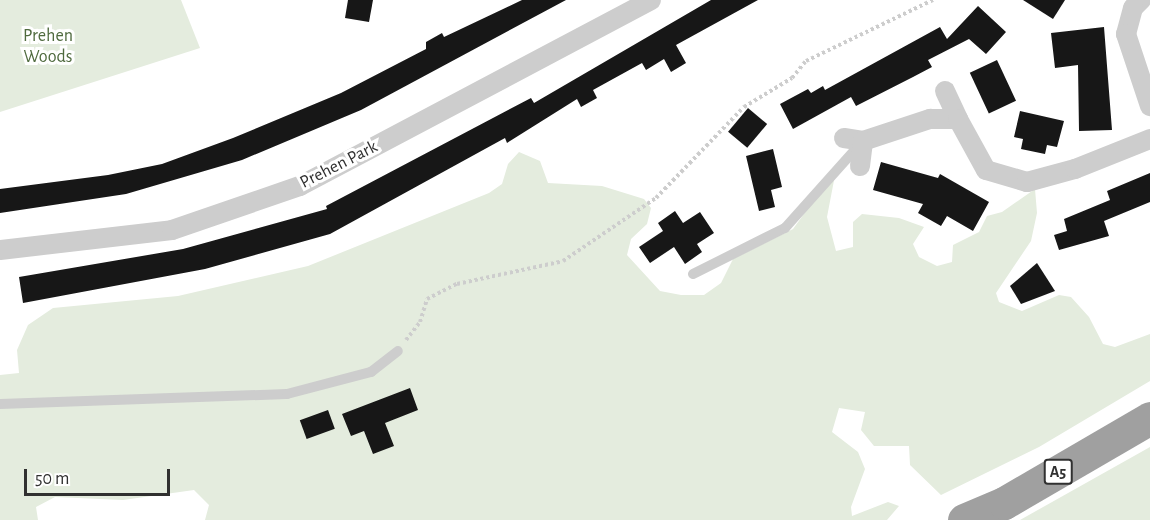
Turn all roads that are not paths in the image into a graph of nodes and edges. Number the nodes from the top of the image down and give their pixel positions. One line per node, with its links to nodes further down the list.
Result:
1 (651, 0): 9 (street, Prehen Park)
2 (1141, 0): 4 (street)
3 (945, 91): 5 (street)
4 (1150, 106)
5 (958, 118): 6 (street); 7 (street)
6 (854, 139): 8 (street); 10 (lane)
7 (1150, 139)
8 (860, 166)
9 (0, 250)
10 (693, 274)
11 (398, 351): 12 (lane)
12 (0, 404)
13 (1150, 418): 14 (highway, A5)
14 (964, 520)

